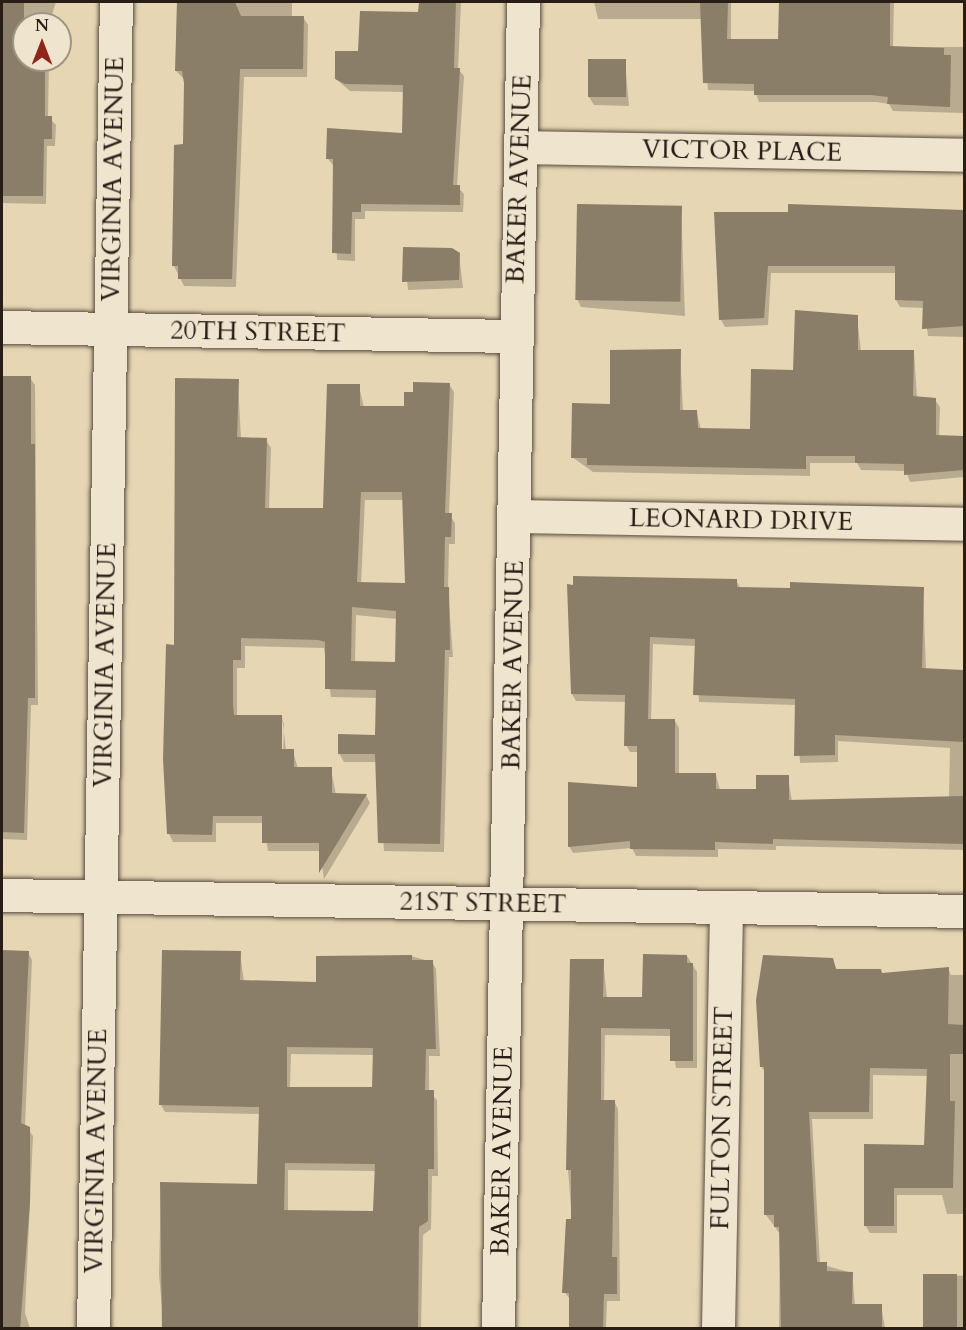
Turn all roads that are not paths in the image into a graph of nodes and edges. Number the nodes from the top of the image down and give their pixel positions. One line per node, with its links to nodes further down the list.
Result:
1 (116, 2): 6 (street, VIRGINIA AVENUE)
2 (523, 2): 3 (street, BAKER AVENUE)
3 (520, 147): 4 (street, VICTOR PLACE); 7 (street, BAKER AVENUE)
4 (964, 154)
5 (2, 327): 6 (street, 20TH STREET)
6 (110, 329): 7 (street, 20TH STREET); 11 (street, VIRGINIA AVENUE)
7 (514, 336): 8 (street, BAKER AVENUE)
8 (517, 516): 9 (street, LEONARD DRIVE); 12 (street, BAKER AVENUE)
9 (964, 524)
10 (2, 896): 11 (street, 21ST STREET)
11 (101, 897): 12 (street, 21ST STREET); 15 (street, VIRGINIA AVENUE)
12 (508, 903): 13 (street, 21ST STREET); 16 (street, BAKER AVENUE)
13 (726, 907): 14 (street, 21ST STREET); 17 (street, FULTON STREET)
14 (964, 911)
15 (93, 1329)
16 (498, 1329)
17 (718, 1329)

